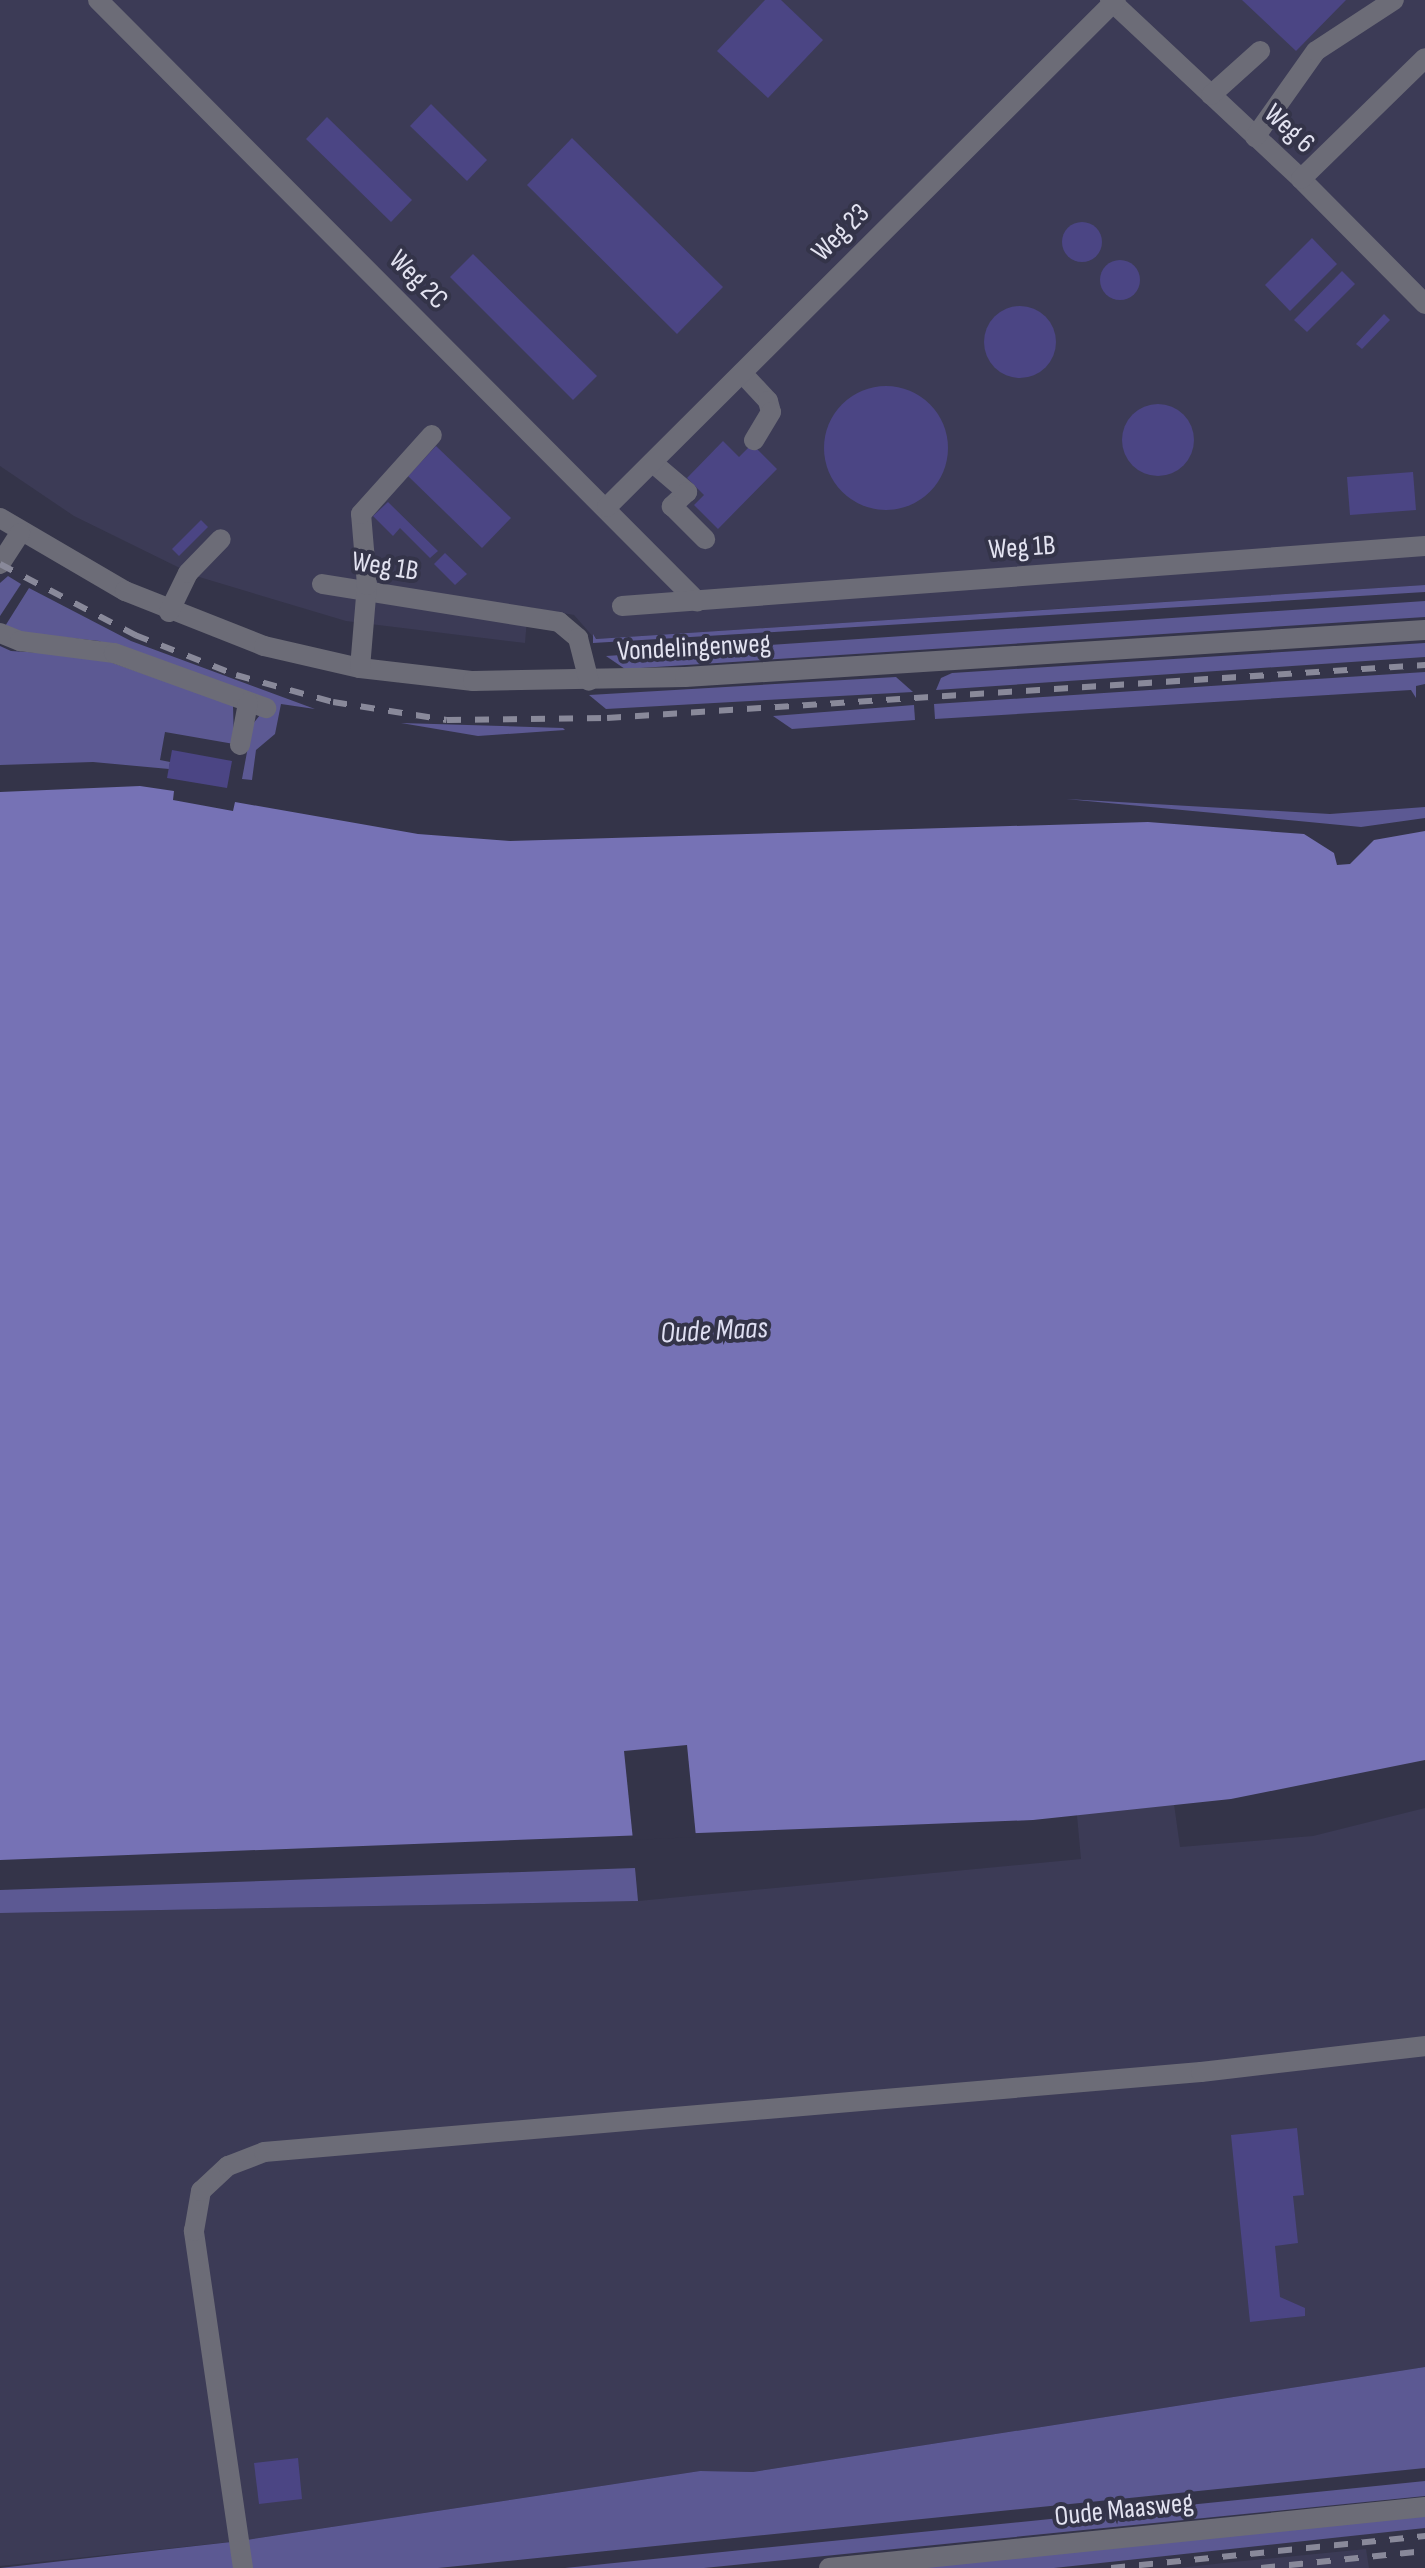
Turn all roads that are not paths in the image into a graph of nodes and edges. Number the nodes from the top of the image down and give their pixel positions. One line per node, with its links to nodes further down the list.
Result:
1 (98, 0): 14 (street, Weg 2C)
2 (1394, 0): 7 (street)
3 (1113, 1): 6 (street, Weg 6); 10 (street, Weg 23)
4 (1260, 51): 6 (street)
5 (1425, 58): 8 (street)
6 (1211, 95): 7 (street, Weg 6)
7 (1255, 137): 8 (street, Weg 6)
8 (1301, 179): 9 (street, Weg 6)
9 (1425, 304)
10 (742, 373): 12 (street); 13 (street, Weg 23)
11 (432, 435): 22 (street)
12 (754, 440)
13 (653, 463): 14 (street, Weg 23); 18 (street)
14 (607, 507): 23 (street, Weg 2C)
15 (0, 518): 16 (street, Vondelingenweg)
16 (20, 533): 20 (street); 25 (street, Vondelingenweg)
17 (221, 539): 25 (street)
18 (705, 539)
19 (1425, 546): 23 (street, Weg 1B)
20 (0, 564)
21 (322, 584): 22 (street, Weg 1B)
22 (367, 592): 28 (street); 29 (street, Weg 1B)
23 (697, 601): 24 (street, Weg 1B)
24 (622, 606)
25 (169, 612): 28 (street, Vondelingenweg)
26 (1425, 630): 29 (street, Vondelingenweg)
27 (0, 633): 30 (street)
28 (360, 668): 29 (street, Vondelingenweg)
29 (589, 681)
30 (240, 745)
31 (1425, 2046): 33 (street)
32 (1425, 2507): 34 (street, Oude Maasweg)
33 (243, 2568)
34 (829, 2568)

